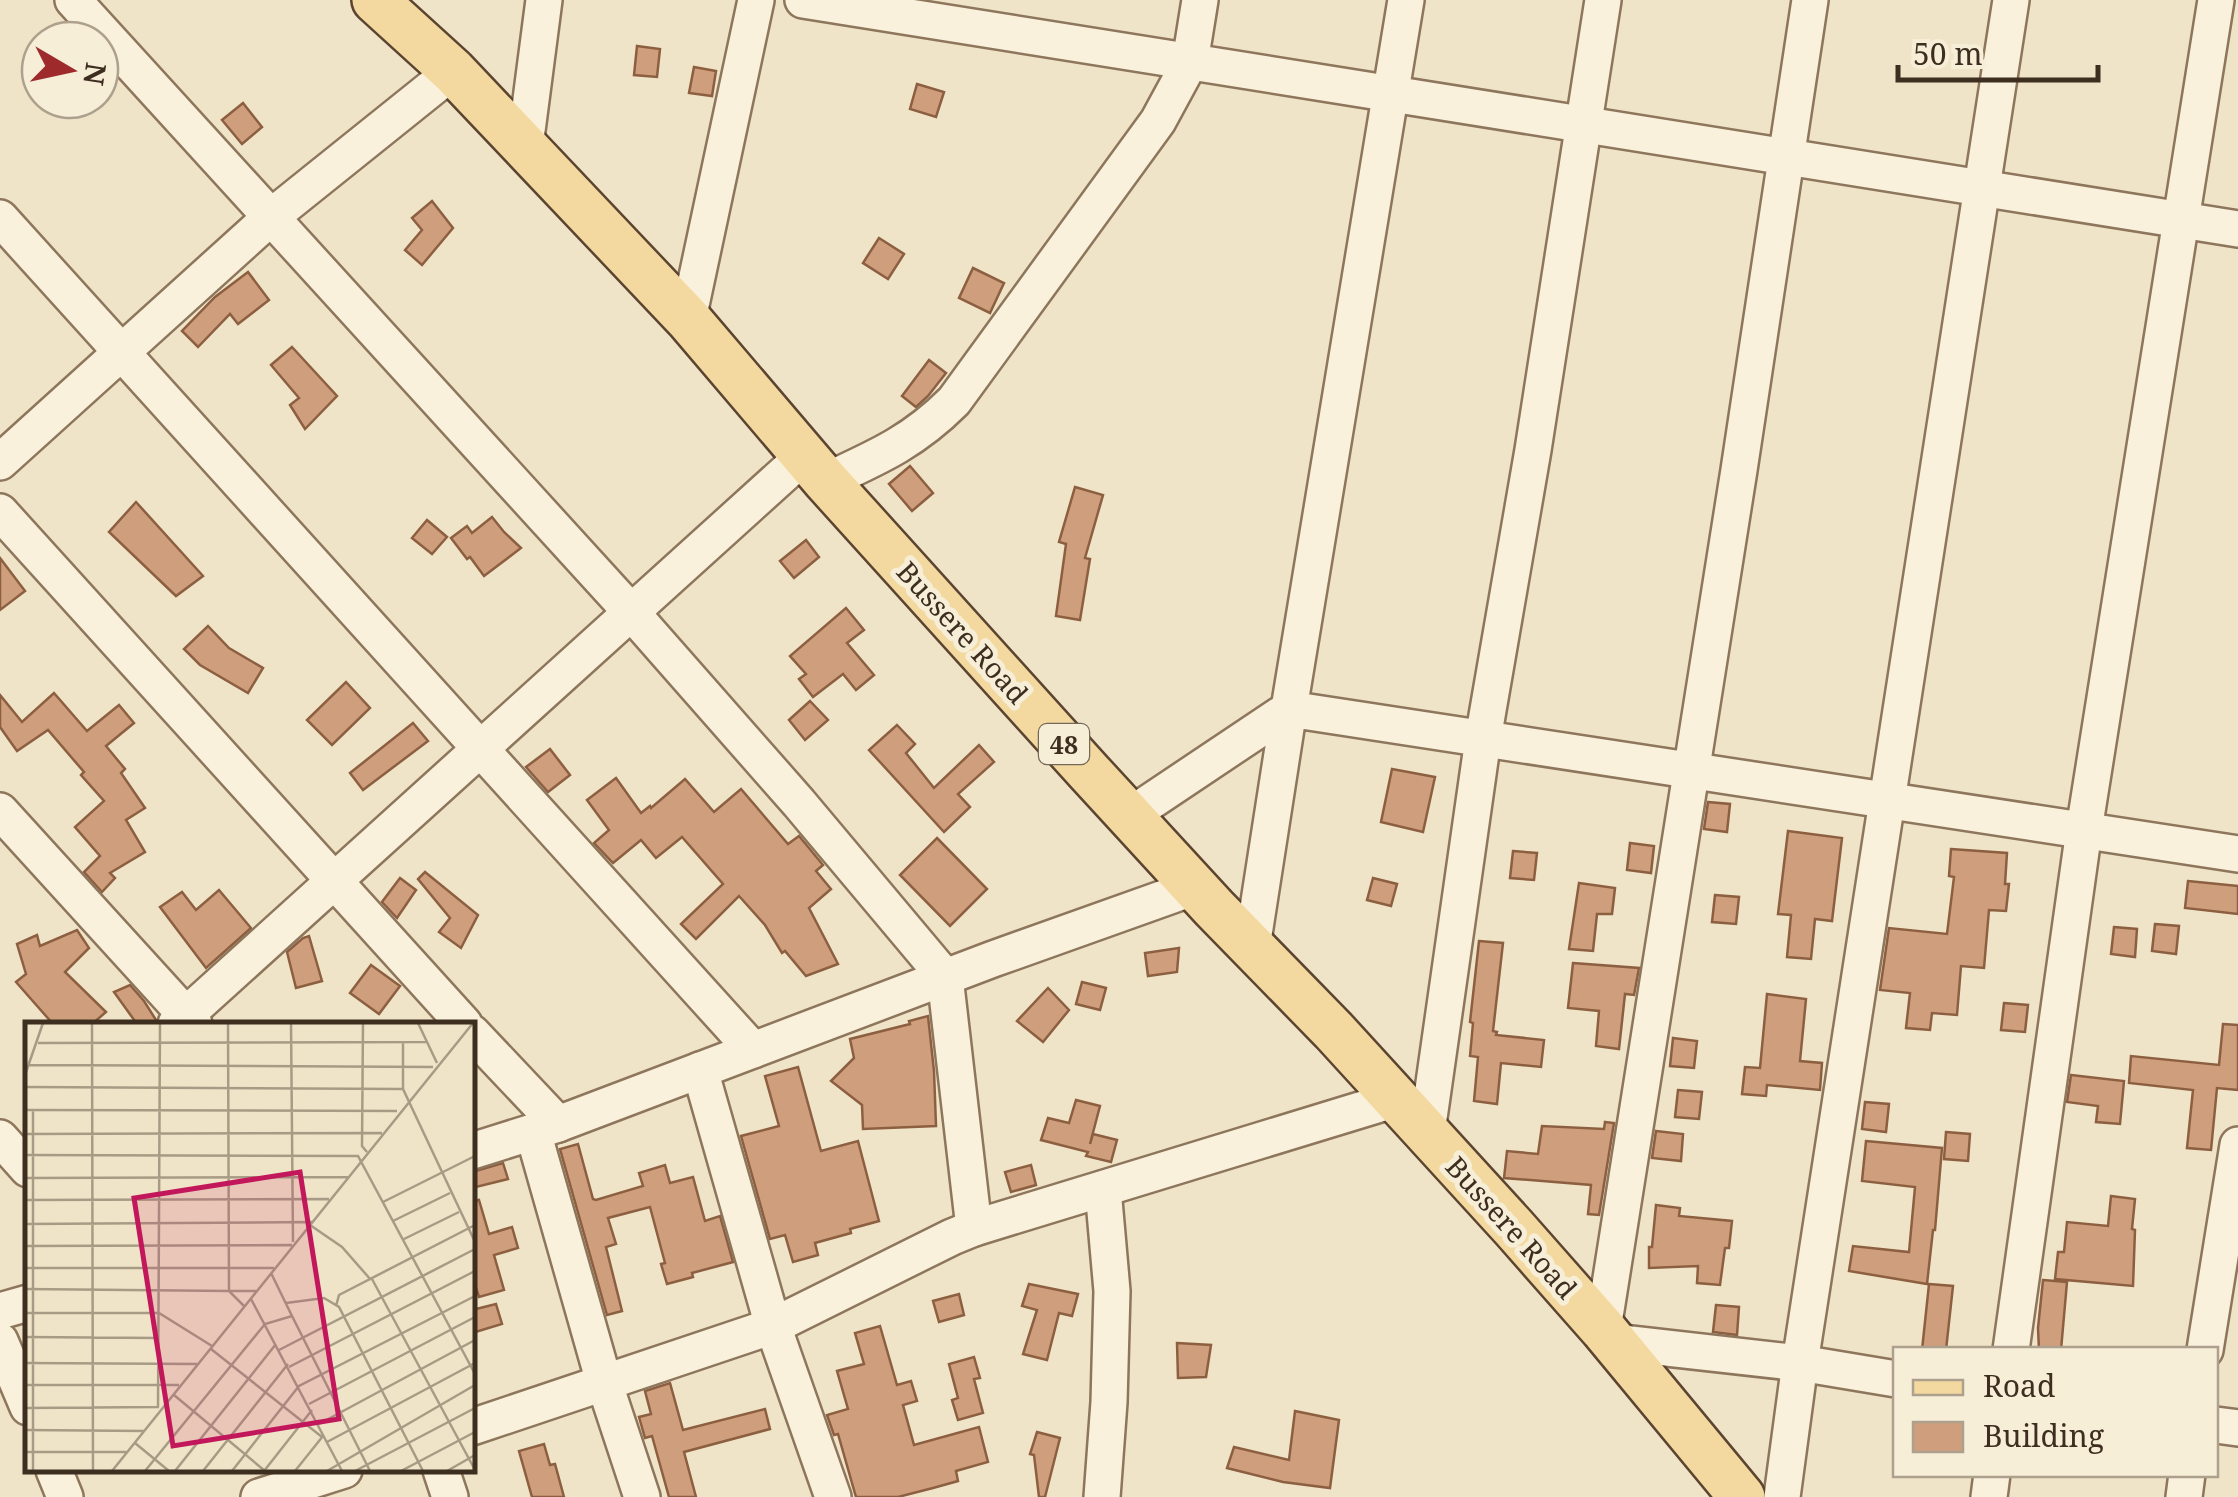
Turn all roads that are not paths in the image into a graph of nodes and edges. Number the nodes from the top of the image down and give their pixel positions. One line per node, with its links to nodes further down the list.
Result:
1 (73, 0): 20 (street)
2 (375, 0): 14 (main road, Bussere Road / 48)
3 (544, 0): 17 (street)
4 (756, 0): 24 (street)
5 (802, 0): 12 (street)
6 (1200, 0): 13 (street)
7 (1406, 0): 15 (street)
8 (1603, 0): 16 (street)
9 (1810, 0): 18 (street)
10 (2010, 0): 19 (street)
11 (2216, 0): 22 (street)
12 (970, 13): 13 (street)
13 (1190, 62): 15 (street); 27 (street)
14 (453, 70): 17 (main road, Bussere Road / 48); 20 (street)
15 (1390, 94): 16 (street); 30 (street)
16 (1582, 125): 18 (street); 31 (street)
17 (525, 146): 24 (main road, Bussere Road / 48)
18 (1786, 157): 19 (street); 33 (street)
19 (1982, 188): 22 (street); 34 (street)
20 (271, 217): 25 (street); 29 (street)
21 (0, 218): 25 (street)
22 (2181, 220): 23 (street); 37 (street)
23 (2238, 230)
24 (688, 318): 27 (main road, Bussere Road / 48)
25 (122, 352): 26 (street); 32 (street)
26 (0, 462)
27 (816, 468): 29 (street); 36 (main road, Bussere Road / 48)
28 (0, 512): 39 (street)
29 (631, 612): 32 (street); 42 (street)
30 (1289, 710): 31 (street); 36 (street); 41 (street)
31 (1483, 739): 33 (street); 50 (street)
32 (481, 748): 39 (street); 46 (street)
33 (1690, 771): 34 (street); 58 (street)
34 (1887, 800): 37 (street); 62 (street)
35 (0, 811): 43 (street)
36 (1129, 816): 40 (main road, Bussere Road / 48)
37 (2084, 830): 38 (street); 60 (street)
38 (2238, 854)
39 (335, 881): 43 (street); 44 (street)
40 (1196, 887): 41 (main road, Bussere Road / 48); 42 (street)
41 (1252, 947): 48 (main road, Bussere Road / 48)
42 (945, 978): 46 (street); 54 (street)
43 (186, 1021)
44 (462, 1022)
45 (475, 1037): 49 (street)
46 (753, 1050): 47 (street)
47 (700, 1070): 49 (street); 57 (street)
48 (1396, 1099): 50 (main road, Bussere Road / 48); 53 (street)
49 (545, 1128): 52 (street); 64 (street)
50 (1427, 1132): 58 (main road, Bussere Road / 48)
51 (2238, 1145): 61 (street)
52 (475, 1150)
53 (1103, 1189): 54 (street); 76 (street)
54 (974, 1228): 57 (street)
55 (25, 1304): 56 (street)
56 (0, 1311)
57 (773, 1326): 64 (street); 75 (street)
58 (1608, 1335): 62 (street); 77 (main road, Bussere Road / 48)
59 (0, 1341): 65 (street)
60 (2011, 1347)
61 (2206, 1347)
62 (1800, 1363): 63 (street); 78 (street)
63 (1893, 1378)
64 (604, 1382): 66 (street); 74 (street)
65 (25, 1400)
66 (475, 1426)
67 (55, 1472): 71 (street)
68 (247, 1472): 72 (street)
69 (337, 1472): 72 (street)
70 (441, 1472): 73 (street)
71 (66, 1497)
72 (256, 1497)
73 (450, 1497)
74 (642, 1497)
75 (833, 1497)
76 (1102, 1497)
77 (1742, 1497)
78 (1782, 1497)

